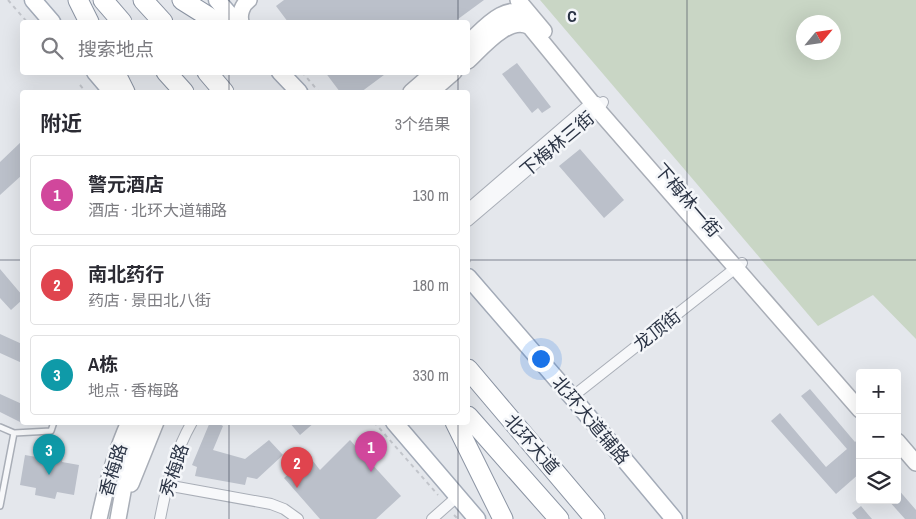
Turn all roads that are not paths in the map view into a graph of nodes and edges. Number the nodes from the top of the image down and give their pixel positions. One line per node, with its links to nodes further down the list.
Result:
1 (33, 0): 10 (main road)
2 (78, 0): 11 (highway)
3 (103, 0): 12 (highway)
4 (143, 0): 13 (highway)
5 (182, 0): 14 (highway)
6 (217, 0): 15 (main road)
7 (503, 0): 17 (street)
8 (518, 0): 18 (street, 下梅林一街)
9 (247, 1): 16 (street)
10 (50, 20)
11 (88, 20)
12 (120, 20)
13 (161, 20)
14 (214, 20)
15 (234, 20)
16 (241, 20)
17 (497, 23): 18 (street); 19 (street); 20 (street)
18 (532, 24): 35 (street, 下梅林一街)
19 (470, 42)
20 (470, 58)
21 (98, 75): 28 (main road)
22 (116, 75): 29 (highway)
23 (169, 75): 30 (highway)
24 (210, 75): 31 (highway)
25 (283, 75): 32 (main road)
26 (431, 75): 33 (street)
27 (451, 75): 34 (street)
28 (110, 90)
29 (124, 90)
30 (182, 90)
31 (222, 90)
32 (297, 90)
33 (413, 90)
34 (433, 90)
35 (598, 105): 36 (street, 下梅林三街); 37 (street, 下梅林三街); 38 (street, 下梅林一街)
36 (470, 206)
37 (470, 219)
38 (739, 266): 41 (street, 下梅林一街); 42 (street, 龙顶街); 43 (street, 下梅林一街)
39 (470, 279): 42 (main road, 北环大道辅路)
40 (470, 371): 58 (highway, 北环大道)
41 (856, 394)
42 (572, 397): 75 (main road, 北环大道辅路)
43 (856, 405)
44 (470, 418): 72 (highway, 北环大道)
45 (53, 425): 54 (lane)
46 (117, 425): 61 (street)
47 (128, 425): 61 (street, 香梅路)
48 (141, 425): 63 (street, 香梅路)
49 (155, 425): 63 (street)
50 (191, 425): 60 (street, 秀梅路)
51 (397, 425): 62 (main road)
52 (456, 425): 71 (highway)
53 (0, 427): 54 (lane)
54 (14, 433): 64 (lane)
55 (901, 446): 57 (street)
56 (901, 457): 59 (street)
57 (916, 463)
58 (553, 468): 73 (highway, 北环大道); 74 (highway)
59 (916, 474)
60 (166, 485): 67 (street, 秀梅路); 68 (street)
61 (104, 494): 65 (street, 香梅路)
62 (458, 496): 69 (street); 70 (main road)
63 (121, 500): 66 (street, 香梅路)
64 (0, 506)
65 (99, 519)
66 (118, 519)
67 (160, 519)
68 (298, 519)
69 (432, 519)
70 (477, 519)
71 (503, 519)
72 (558, 519)
73 (596, 519)
74 (611, 519)
75 (674, 519)

